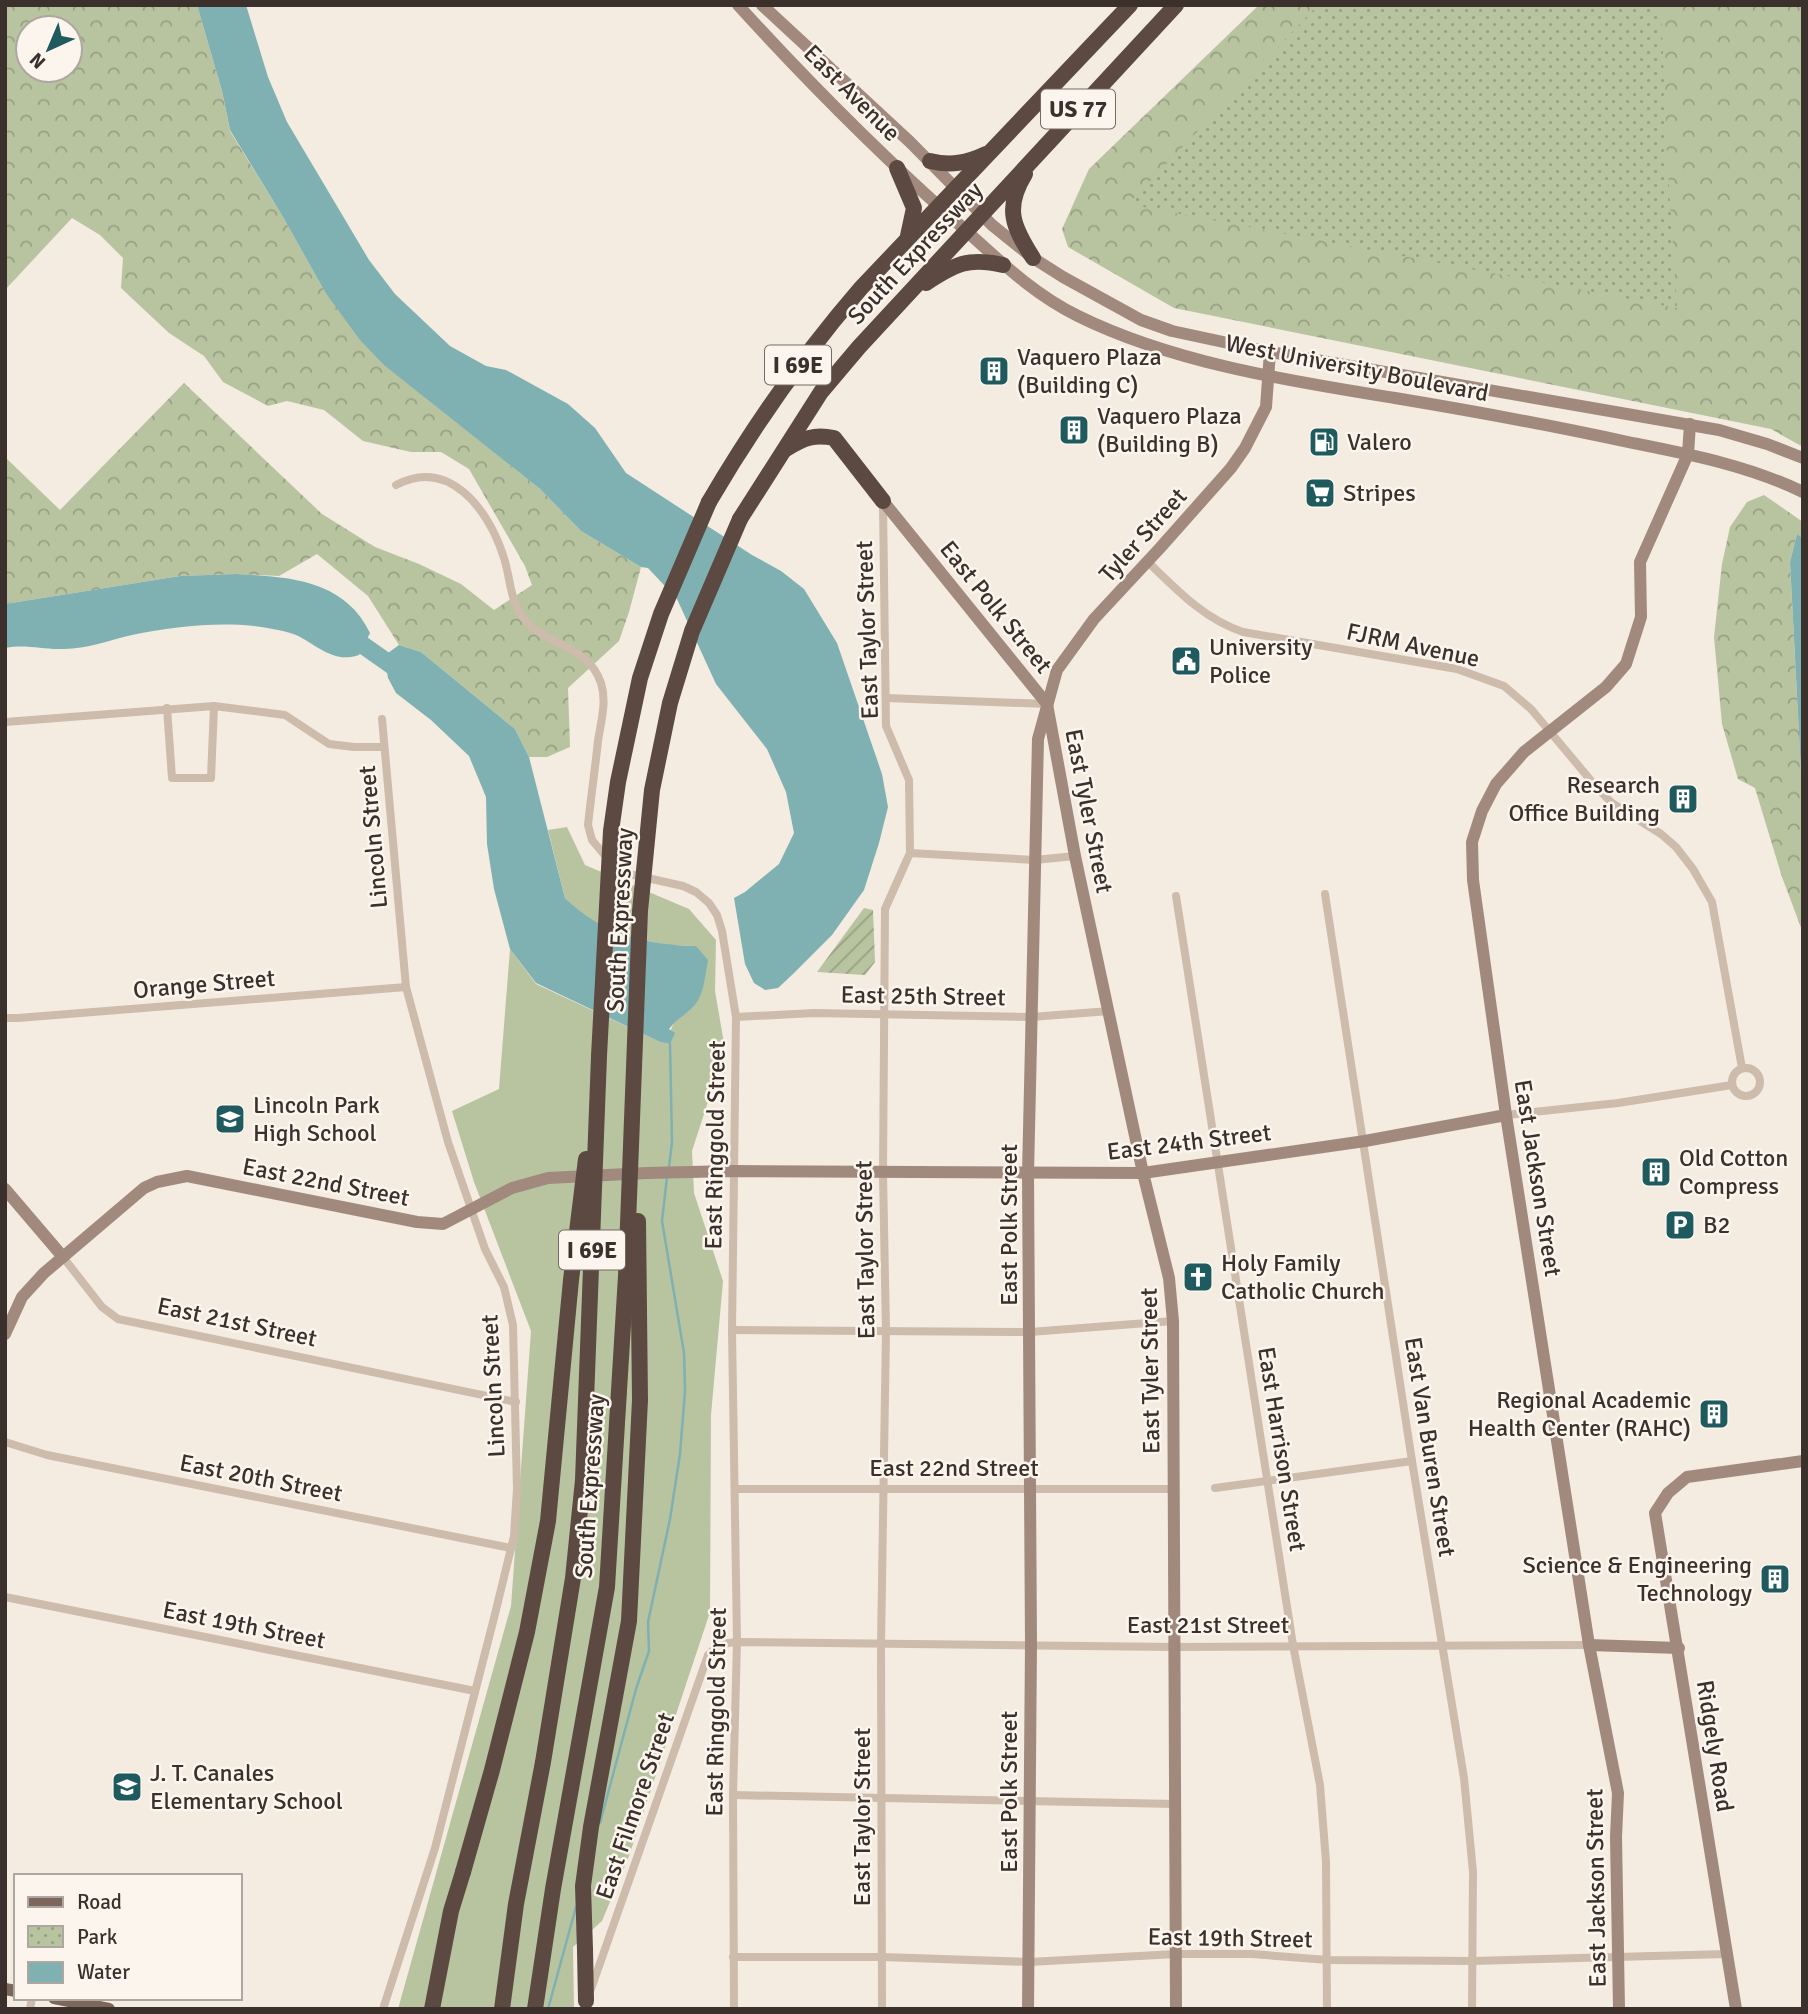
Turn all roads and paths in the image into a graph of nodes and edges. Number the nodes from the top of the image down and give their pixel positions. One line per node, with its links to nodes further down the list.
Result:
1 (738, 5): 8 (street, East Avenue)
2 (762, 5): 7 (street, East Avenue)
3 (1130, 5): 6 (highway, South Expressway / US 77)
4 (1176, 5): 5 (highway, South Expressway / US 77)
5 (1042, 147): 11 (highway, South Expressway / US 77); 14 (highway)
6 (989, 153): 7 (highway); 9 (highway, South Expressway / US 77)
7 (930, 161): 9 (street, East Avenue)
8 (897, 168): 10 (street, East Avenue); 13 (highway)
9 (956, 188): 10 (highway, South Expressway / US 77); 11 (street, West University Boulevard)
10 (939, 207): 12 (street, West University Boulevard); 13 (highway, South Expressway / I 69E)
11 (981, 214): 12 (highway, South Expressway / US 77); 14 (street, West University Boulevard)
12 (966, 230): 15 (street, West University Boulevard); 16 (highway, South Expressway / I 69E)
13 (906, 242): 47 (highway, South Expressway / I 69E, bridge)
14 (1033, 258): 17 (street, West University Boulevard)
15 (1003, 265): 16 (highway); 18 (street, West University Boulevard)
16 (906, 296): 20 (highway, South Expressway / I 69E)
17 (1270, 352): 18 (street, Tyler Street); 19 (street, West University Boulevard)
18 (1268, 374): 21 (street, West University Boulevard); 26 (street, Tyler Street)
19 (1690, 424): 21 (street, East Jackson Street); 22 (street, West University Boulevard)
20 (781, 452): 25 (highway); 46 (highway, South Expressway / I 69E, bridge)
21 (1688, 454): 24 (street, West University Boulevard); 33 (street, East Jackson Street)
22 (1803, 458)
23 (396, 485): 43 (street, East Ringgold Street)
24 (1803, 492)
25 (883, 501): 27 (street, East Taylor Street); 28 (street, East Polk Street)
26 (1148, 562): 28 (street, Tyler Street); 33 (street, FJRM Avenue)
27 (886, 698): 28 (street); 35 (street, East Taylor Street)
28 (1047, 704): 36 (street, East Tyler Street); 37 (street, East Polk Street)
29 (215, 706): 30 (street); 30 (street); 34 (street)
30 (167, 708): 32 (street)
31 (382, 719): 34 (street, Lincoln Street)
32 (5, 722)
33 (1549, 732): 48 (street, FJRM Avenue); 50 (street, East Jackson Street)
34 (384, 747): 40 (street, Lincoln Street)
35 (910, 853): 37 (street); 42 (street, East Taylor Street)
36 (1075, 856): 37 (street); 41 (street, East Tyler Street)
37 (1035, 860): 44 (street, East Polk Street)
38 (1325, 894): 51 (street, East Van Buren Street)
39 (1177, 896): 52 (street, East Harrison Street)
40 (406, 987): 45 (street, Orange Street); 59 (street, Lincoln Street)
41 (1110, 1012): 44 (street, East 25th Street); 56 (street, East Tyler Street)
42 (884, 1015): 43 (street, East 25th Street); 44 (street, East 25th Street); 55 (street, East Taylor Street)
43 (736, 1017): 53 (street, East Ringgold Street)
44 (1031, 1017): 57 (street, East Polk Street)
45 (5, 1018)
46 (636, 1023): 101 (highway, bridge); 105 (highway, South Expressway / I 69E, bridge)
47 (599, 1056): 100 (highway, bridge); 104 (highway, South Expressway / I 69E, bridge)
48 (1742, 1068): 49 (street); 49 (street)
49 (1732, 1085): 50 (street, East 24th Street)
50 (1506, 1115): 51 (street, East 24th Street); 82 (street, East Jackson Street)
51 (1365, 1141): 52 (street, East 24th Street); 68 (street, East Van Buren Street)
52 (1216, 1161): 56 (street, East 24th Street); 70 (street, East Harrison Street)
53 (733, 1171): 54 (street, East 24th Street); 55 (street, East 24th Street); 62 (street, East Ringgold Street)
54 (647, 1173): 59 (street, East 22nd Street)
55 (883, 1173): 57 (street, East 24th Street); 63 (street, East Taylor Street)
56 (1143, 1173): 57 (street, East 24th Street); 61 (street, East Tyler Street)
57 (1028, 1174): 64 (street, East Polk Street)
58 (5, 1189): 60 (street, East 21st Street)
59 (470, 1210): 60 (street, East 22nd Street); 66 (street, Lincoln Street)
60 (63, 1257): 65 (street); 66 (street, East 21st Street)
61 (1173, 1321): 64 (street); 74 (street, East Tyler Street)
62 (732, 1330): 63 (street); 71 (street, East Ringgold Street)
63 (886, 1331): 64 (street); 72 (street, East Taylor Street)
64 (1030, 1332): 73 (street, East Polk Street)
65 (5, 1334)
66 (516, 1402): 76 (street, Lincoln Street)
67 (5, 1442): 76 (street, East 20th Street)
68 (1412, 1461): 70 (street); 83 (street, East Van Buren Street)
69 (1803, 1461): 85 (street, Ridgely Road)
70 (1269, 1480): 75 (street); 81 (street, East Harrison Street)
71 (735, 1489): 72 (street, East 22nd Street); 78 (street, East Ringgold Street)
72 (882, 1489): 73 (street, East 22nd Street); 80 (street, East Taylor Street)
73 (1029, 1489): 74 (street, East 22nd Street); 79 (street, East Polk Street)
74 (1173, 1489): 84 (street, East Tyler Street)
75 (1215, 1489)
76 (510, 1548): 86 (street, Lincoln Street)
77 (5, 1597): 86 (street, East 19th Street)
78 (737, 1642): 80 (street, East 21st Street); 87 (street, East Ringgold Street); 101 (street, East Filmore Street)
79 (1031, 1644): 80 (street, East 21st Street); 84 (street, East 21st Street); 89 (street, East Polk Street)
80 (881, 1645): 88 (street, East Taylor Street)
81 (1293, 1645): 83 (street, East 21st Street); 84 (street, East 21st Street); 96 (street, East Harrison Street)
82 (1589, 1645): 83 (street, East 21st Street); 85 (street, East 21st Street); 95 (street, East Jackson Street)
83 (1442, 1646): 97 (street, East Van Buren Street)
84 (1175, 1647): 90 (street, East Tyler Street)
85 (1679, 1648): 92 (street, Ridgely Road)
86 (475, 1691): 103 (street, Lincoln Street)
87 (733, 1795): 88 (street); 93 (street, East Ringgold Street)
88 (882, 1799): 89 (street); 94 (street, East Taylor Street)
89 (1030, 1802): 90 (street); 98 (street, East Polk Street)
90 (1176, 1804): 91 (street, East Tyler Street)
91 (1176, 1954): 96 (street, East 19th Street); 98 (street, East 19th Street); 109 (street, East Tyler Street)
92 (1727, 1954): 95 (street, East 19th Street); 113 (street, Ridgely Road)
93 (733, 1957): 94 (street, East 19th Street); 106 (street, East Ringgold Street)
94 (882, 1957): 98 (street, East 19th Street); 107 (street, East Taylor Street)
95 (1619, 1958): 97 (street, East 19th Street); 112 (street, East Jackson Street)
96 (1328, 1960): 97 (street, East 19th Street); 110 (street, East Harrison Street)
97 (1473, 1961): 111 (street, East Van Buren Street)
98 (1029, 1962): 108 (street, East Polk Street)
99 (64, 2000): 102 (main road)
100 (435, 2005)
101 (586, 2005)
102 (109, 2009)
103 (383, 2009)
104 (502, 2009)
105 (535, 2009)
106 (734, 2009)
107 (882, 2009)
108 (1028, 2009)
109 (1177, 2009)
110 (1327, 2009)
111 (1472, 2009)
112 (1619, 2009)
113 (1736, 2009)

